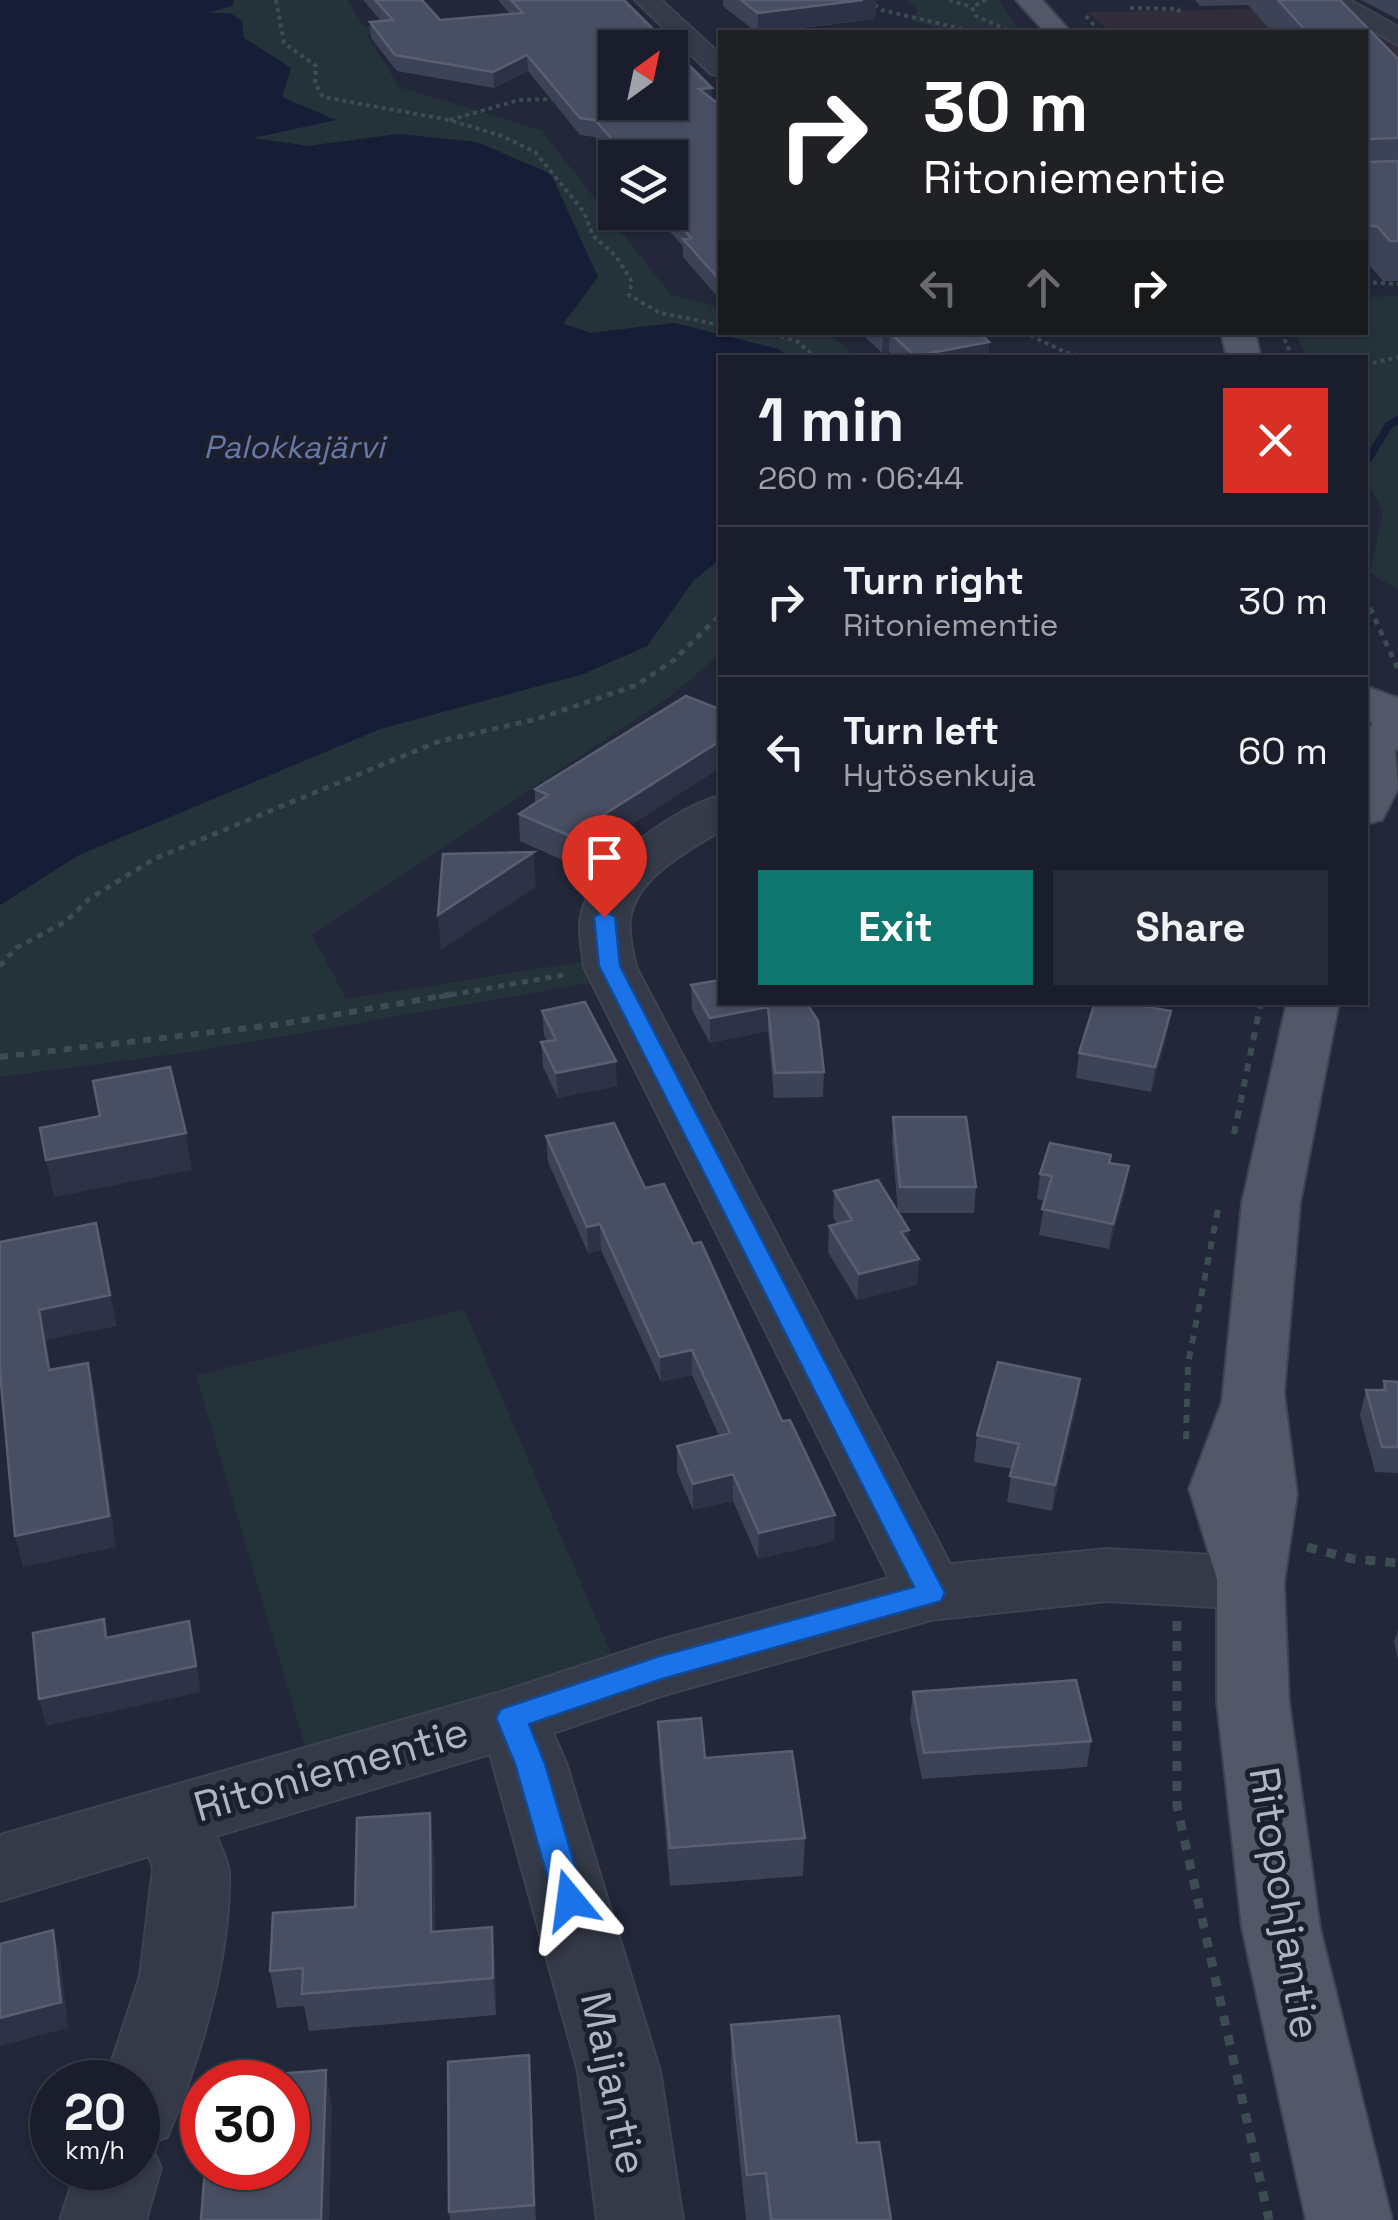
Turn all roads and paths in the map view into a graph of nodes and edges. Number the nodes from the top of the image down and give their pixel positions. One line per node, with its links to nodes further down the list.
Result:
1 (276, 0): 20 (path)
2 (647, 0): 18 (street)
3 (868, 0): 12 (path)
4 (949, 0): 9 (path)
5 (986, 0): 9 (path)
6 (1028, 0): 14 (main road)
7 (1051, 0): 15 (main road)
8 (1332, 0): 17 (street)
9 (972, 7): 13 (path)
10 (1130, 8): 11 (path)
11 (1182, 15)
12 (967, 30)
13 (1008, 30)
14 (1056, 30)
15 (1075, 30)
16 (1368, 44): 17 (street)
17 (1397, 51)
18 (718, 66)
19 (569, 99): 20 (path)
20 (448, 120): 23 (path)
21 (1368, 282): 22 (path)
22 (1398, 284)
23 (718, 325)
24 (776, 335): 26 (path)
25 (1029, 335): 27 (path)
26 (813, 355)
27 (1078, 355)
28 (1398, 356): 29 (path)
29 (1368, 364)
30 (718, 617): 35 (path)
31 (1368, 620): 32 (path)
32 (1380, 714): 33 (main road)
33 (1368, 804)
34 (718, 811): 36 (street)
35 (0, 966)
36 (610, 966): 38 (path); 40 (street)
37 (1312, 1005): 39 (main road, Ritopohjantie)
38 (0, 1056)
39 (1250, 1583): 40 (street, Ritoniementie); 48 (main road, Ritopohjantie)
40 (931, 1593): 41 (street, Ritoniementie)
41 (511, 1718): 42 (street, Ritoniementie); 47 (street, Maijantie)
42 (171, 1815): 43 (street, Ritoniementie); 44 (street)
43 (0, 1868)
44 (153, 2060)
45 (112, 2190): 46 (street)
46 (103, 2220)
47 (640, 2220)
48 (1349, 2220)

